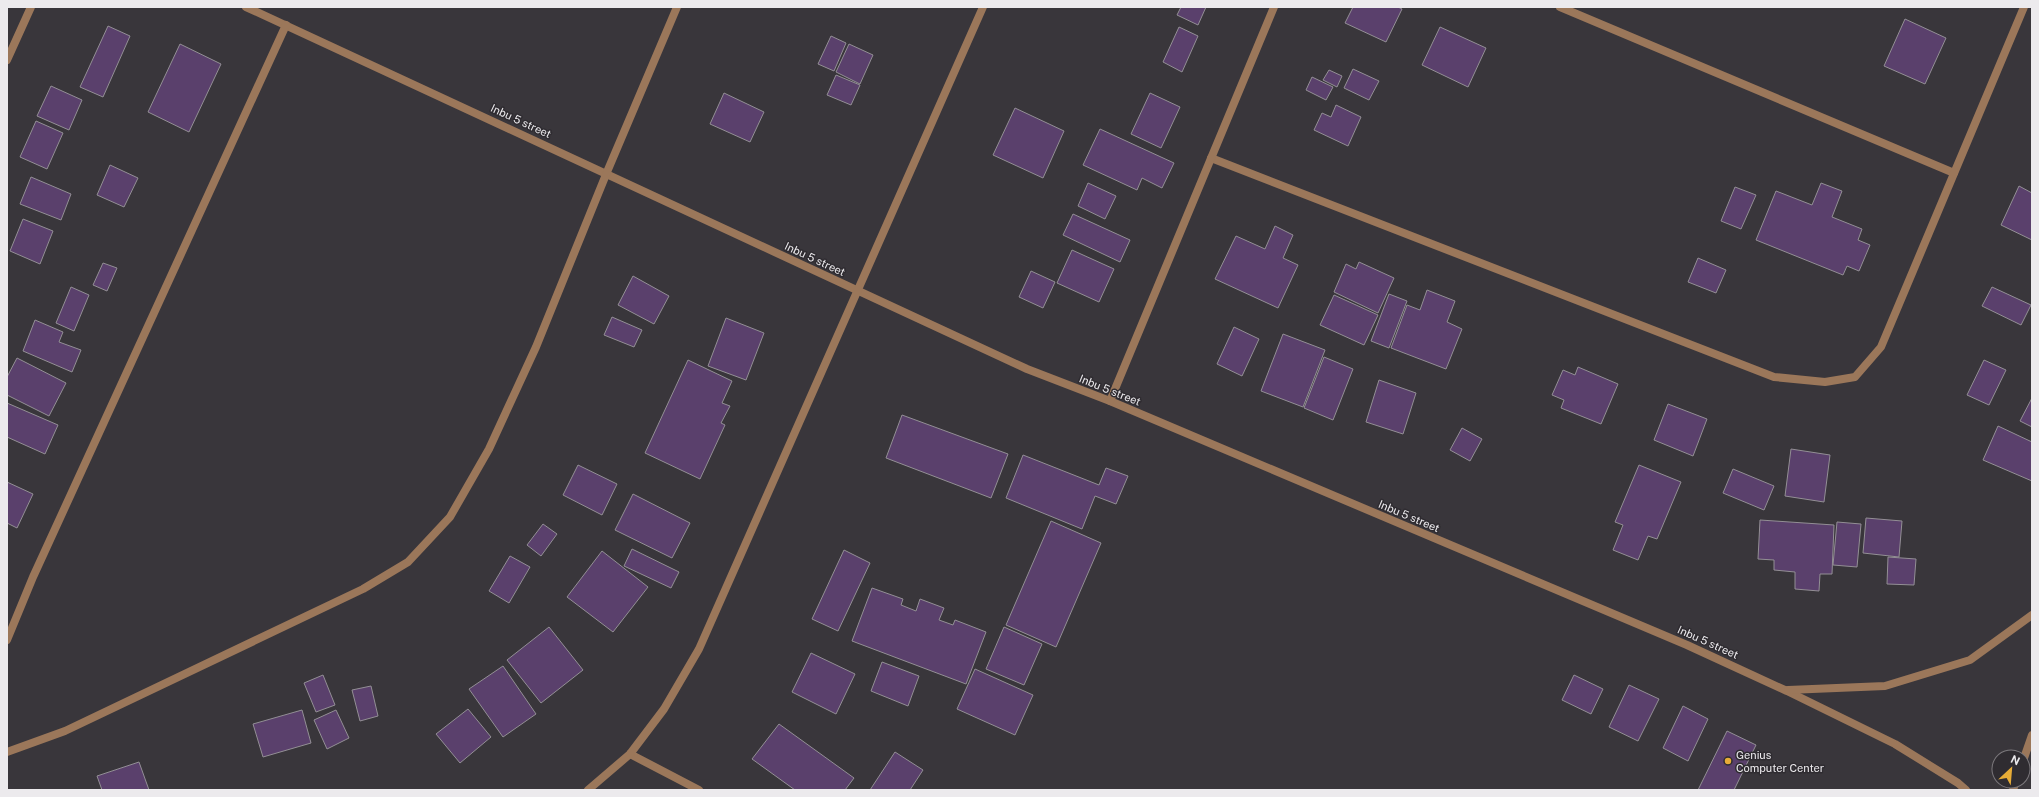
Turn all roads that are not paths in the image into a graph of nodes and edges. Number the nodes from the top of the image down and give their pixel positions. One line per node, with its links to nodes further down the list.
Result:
1 (31, 7): 9 (street)
2 (246, 7): 8 (street, Inbu 5 street)
3 (677, 7): 11 (street)
4 (983, 7): 13 (street)
5 (1274, 7): 10 (street)
6 (1560, 7): 12 (street)
7 (2024, 7): 12 (street)
8 (286, 25): 11 (street, Inbu 5 street); 16 (street)
9 (7, 60)
10 (1211, 158): 12 (street); 14 (street)
11 (607, 172): 13 (street, Inbu 5 street); 20 (street)
12 (1954, 173)
13 (857, 290): 14 (street, Inbu 5 street); 21 (street)
14 (1110, 401): 17 (street, Inbu 5 street)
15 (2032, 615): 17 (street)
16 (7, 640)
17 (1787, 690): 24 (street, Inbu 5 street)
18 (2032, 735): 19 (street)
19 (2027, 749)
20 (7, 752)
21 (630, 754): 22 (street); 23 (street)
22 (588, 790)
23 (699, 790)
24 (1966, 790)

